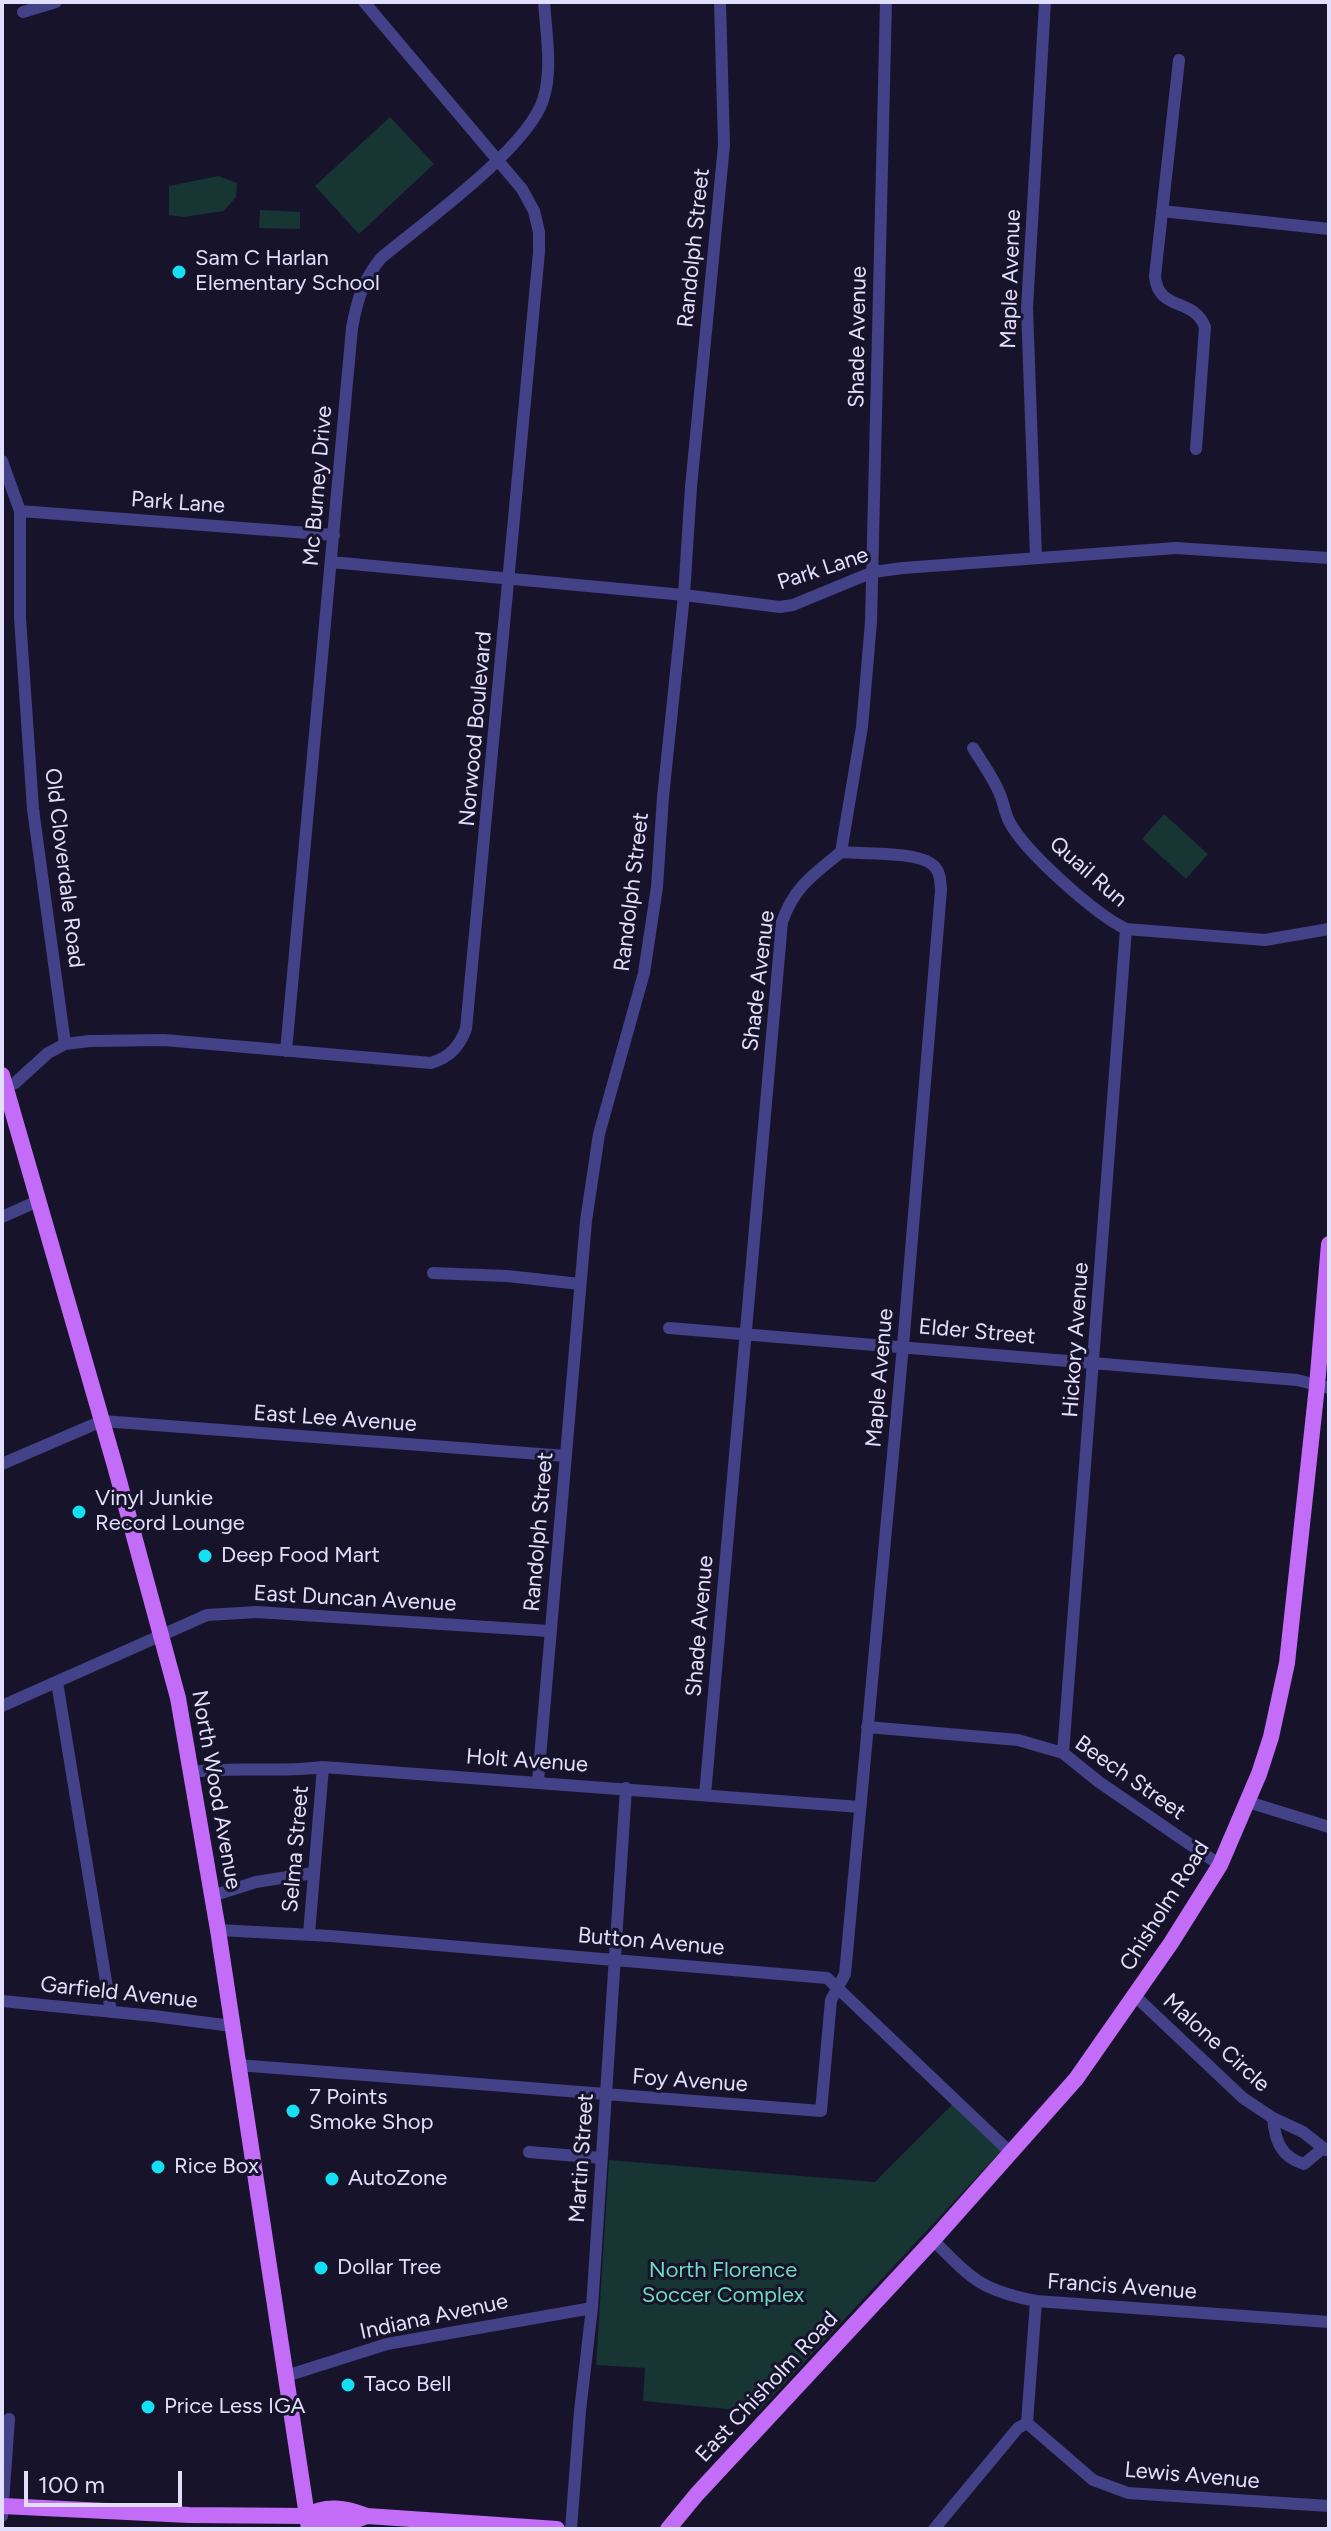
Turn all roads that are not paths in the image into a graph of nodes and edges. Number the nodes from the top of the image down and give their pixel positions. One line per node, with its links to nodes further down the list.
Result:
1 (56, 2): 7 (street)
2 (364, 2): 9 (street, Norwood Boulevard)
3 (544, 2): 9 (street, Mc Burney Drive)
4 (720, 2): 21 (street, Randolph Street)
5 (886, 2): 19 (street, Shade Avenue)
6 (1045, 2): 16 (street, Maple Avenue)
7 (23, 12)
8 (1179, 60): 10 (street)
9 (497, 161): 15 (street, Mc Burney Drive); 20 (street, Norwood Boulevard)
10 (1162, 211): 11 (street); 12 (street)
11 (1329, 229)
12 (1196, 449)
13 (2, 461): 14 (street, Old Cloverdale Road)
14 (20, 511): 15 (street, Park Lane); 26 (street, Old Cloverdale Road)
15 (334, 535): 18 (street, Mc Burney Drive)
16 (1036, 558): 17 (street, Park Lane); 19 (street, Park Lane)
17 (1329, 558)
18 (331, 562): 20 (street, Park Lane); 27 (street, Mc Burney Drive)
19 (873, 572): 21 (street, Park Lane); 23 (street, Shade Avenue)
20 (510, 579): 21 (street, Park Lane); 27 (street, Norwood Boulevard)
21 (684, 595): 33 (street, Randolph Street)
22 (973, 748): 24 (street, Quail Run)
23 (841, 852): 35 (street, Shade Avenue); 36 (street, Maple Avenue)
24 (1126, 929): 25 (street, Quail Run); 37 (street, Hickory Avenue)
25 (1329, 929)
26 (65, 1044): 27 (street, Norwood Boulevard); 28 (street)
27 (286, 1051)
28 (4, 1081): 29 (main road, North Wood Avenue)
29 (38, 1201): 30 (street); 39 (main road, North Wood Avenue)
30 (2, 1217)
31 (1329, 1244): 38 (main road, Chisholm Road)
32 (433, 1273): 33 (street)
33 (580, 1284): 40 (street, Randolph Street)
34 (669, 1328): 35 (street, Elder Street)
35 (745, 1334): 36 (street, Elder Street); 52 (street, Shade Avenue)
36 (903, 1346): 37 (street, Elder Street); 46 (street, Maple Avenue)
37 (1094, 1362): 38 (street, Elder Street); 47 (street, Hickory Avenue)
38 (1323, 1387): 53 (main road, Chisholm Road)
39 (102, 1421): 40 (street, East Lee Avenue); 41 (street); 43 (main road, North Wood Avenue)
40 (566, 1456): 42 (street, Randolph Street)
41 (2, 1464)
42 (549, 1631): 43 (street, East Duncan Avenue); 50 (street, Randolph Street)
43 (161, 1634): 44 (street, East Duncan Avenue); 49 (main road, North Wood Avenue)
44 (57, 1682): 45 (street, East Duncan Avenue); 65 (street)
45 (2, 1706)
46 (867, 1727): 47 (street, Beech Street); 54 (street, Maple Avenue)
47 (1063, 1753): 56 (street, Beech Street)
48 (323, 1767): 49 (street, Holt Avenue); 50 (street, Holt Avenue); 57 (street, Selma Street)
49 (191, 1772): 58 (main road, North Wood Avenue)
50 (538, 1781): 51 (street, Holt Avenue)
51 (626, 1788): 52 (street, Holt Avenue); 61 (street, Martin Street)
52 (705, 1795): 54 (street, Holt Avenue)
53 (1248, 1802): 55 (street); 56 (main road, Chisholm Road)
54 (860, 1807): 62 (street, Maple Avenue)
55 (1329, 1827)
56 (1220, 1865): 63 (main road, Chisholm Road)
57 (313, 1873): 58 (street); 60 (street, Selma Street)
58 (212, 1896): 59 (main road, North Wood Avenue)
59 (218, 1930): 60 (street, Button Avenue); 66 (main road, North Wood Avenue)
60 (309, 1934): 61 (street, Button Avenue)
61 (616, 1959): 62 (street, Button Avenue); 68 (street, Martin Street)
62 (838, 1987): 68 (street, Foy Avenue); 72 (street, Button Avenue)
63 (1134, 1995): 69 (street, Malone Circle); 72 (main road, Chisholm Road)
64 (2, 2001): 65 (street, Garfield Avenue)
65 (111, 2012): 66 (street, Garfield Avenue)
66 (232, 2026): 67 (main road, North Wood Avenue)
67 (238, 2065): 68 (street, Foy Avenue); 79 (main road, North Wood Avenue)
68 (607, 2096): 73 (street, Martin Street)
69 (1273, 2118): 70 (street, Malone Circle); 70 (street, Malone Circle)
70 (1326, 2150)
71 (529, 2152): 73 (street)
72 (1011, 2153): 74 (main road, Chisholm Road)
73 (602, 2158): 77 (street, Martin Street)
74 (933, 2240): 75 (main road, Chisholm Road); 76 (street, Francis Avenue)
75 (899, 2276): 88 (main road, East Chisholm Road)
76 (1036, 2301): 78 (street, Francis Avenue); 81 (street)
77 (592, 2308): 79 (street, Indiana Avenue); 87 (street, Martin Street)
78 (1329, 2322)
79 (286, 2376): 85 (main road, North Wood Avenue)
80 (9, 2419): 82 (street)
81 (1027, 2423): 83 (street, Lewis Avenue); 89 (street)
82 (2, 2506): 84 (street); 85 (main road)
83 (1329, 2506)
84 (2, 2516)
85 (308, 2522): 86 (main road)
86 (557, 2529)
87 (571, 2529)
88 (668, 2529)
89 (934, 2529)

